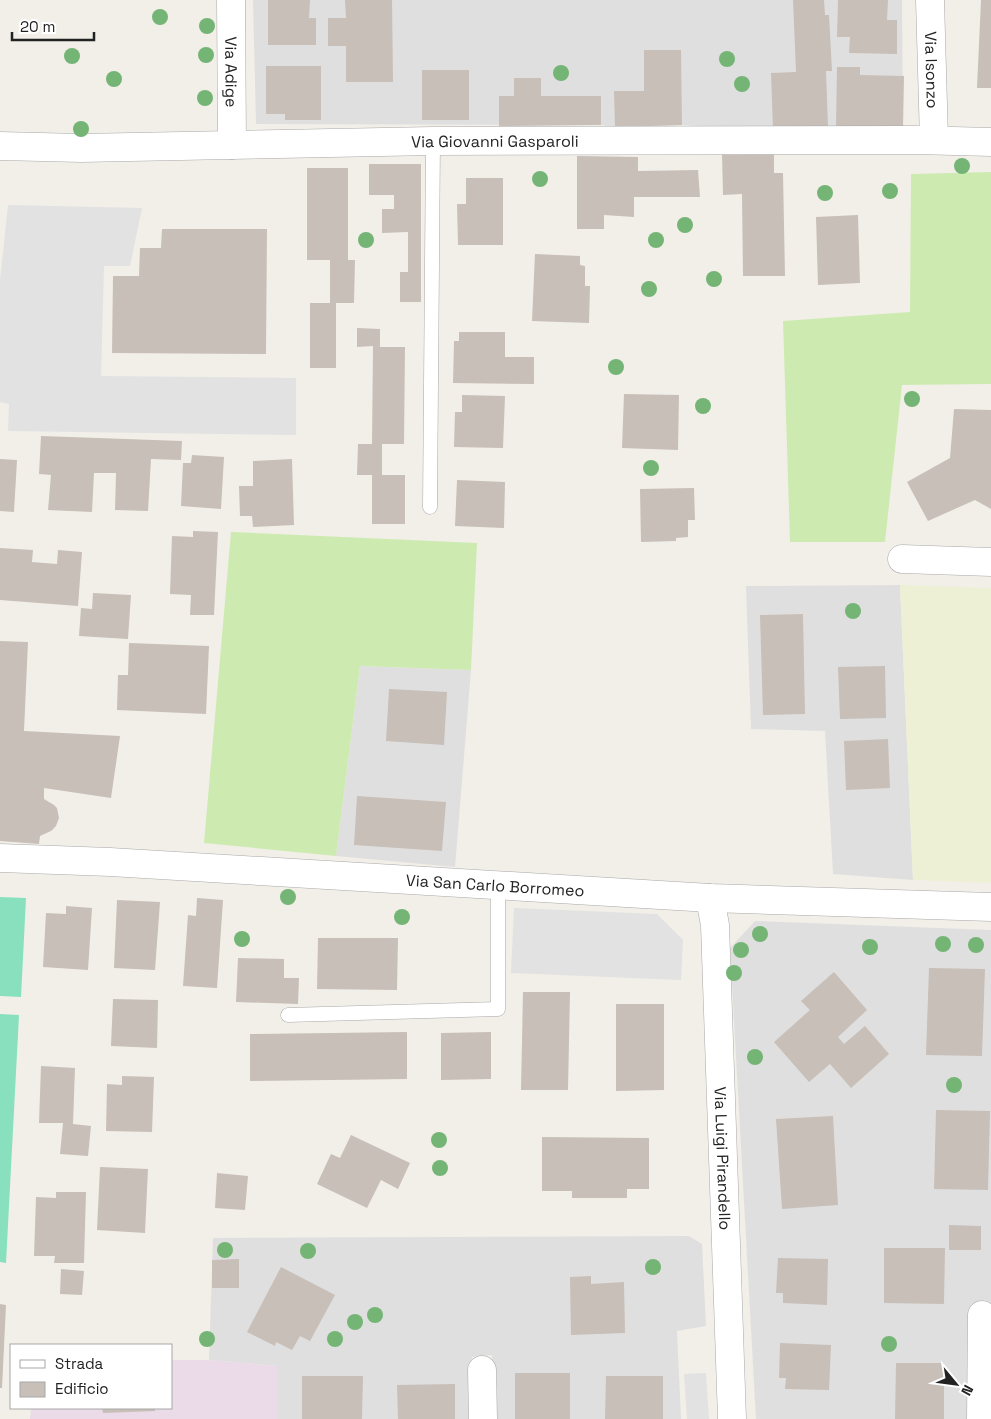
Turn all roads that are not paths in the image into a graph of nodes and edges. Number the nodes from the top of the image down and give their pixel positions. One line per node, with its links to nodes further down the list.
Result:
1 (231, 0): 6 (street, Via Adige)
2 (930, 0): 3 (street, Via Isonzo)
3 (934, 140): 4 (street, Via Giovanni Gasparoli); 5 (street, Via Giovanni Gasparoli)
4 (433, 141): 6 (street, Via Giovanni Gasparoli); 8 (lane)
5 (991, 142)
6 (232, 145): 7 (street, Via Giovanni Gasparoli)
7 (0, 146)
8 (430, 507)
9 (902, 559): 10 (street)
10 (991, 562)
11 (0, 858): 12 (street, Via San Carlo Borromeo)
12 (498, 885): 13 (street, Via San Carlo Borromeo); 15 (lane)
13 (710, 898): 14 (street, Via San Carlo Borromeo); 19 (street, Via Luigi Pirandello)
14 (991, 907)
15 (288, 1014)
16 (982, 1316): 20 (street)
17 (482, 1370): 18 (street)
18 (483, 1419)
19 (732, 1419)
20 (981, 1419)

